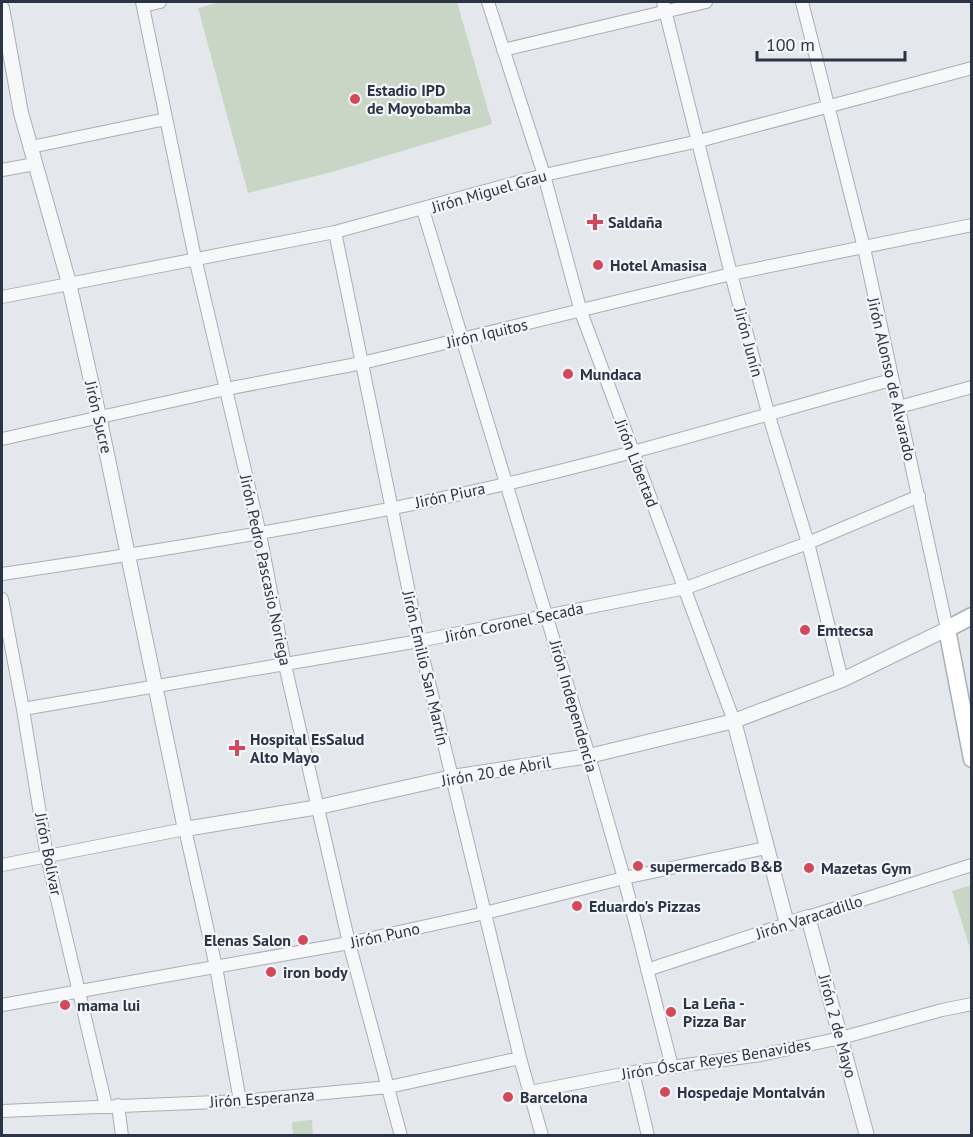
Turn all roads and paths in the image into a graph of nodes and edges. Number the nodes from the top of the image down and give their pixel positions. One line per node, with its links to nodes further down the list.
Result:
1 (160, 2): 5 (street)
2 (488, 2): 8 (street, Jirón Libertad)
3 (706, 2): 6 (street)
4 (802, 2): 10 (street, Jirón Alonso de Alvarado)
5 (143, 4): 11 (street, Jirón Pedro Pascasio Noriega)
6 (665, 7): 8 (street); 12 (street, Jirón Junín)
7 (2, 8): 13 (street, Jirón Sucre)
8 (503, 50): 16 (street, Jirón Libertad)
9 (972, 68): 10 (street, Jirón Miguel Grau)
10 (830, 105): 12 (street, Jirón Miguel Grau); 20 (street, Jirón Alonso de Alvarado)
11 (166, 119): 13 (street); 21 (street, Jirón Pedro Pascasio Noriega)
12 (699, 141): 16 (street, Jirón Miguel Grau); 22 (street, Jirón Junín)
13 (31, 147): 14 (street, Jirón Sucre)
14 (35, 165): 15 (street); 23 (street, Jirón Sucre)
15 (2, 170)
16 (544, 175): 17 (street, Jirón Miguel Grau); 25 (street, Jirón Libertad)
17 (423, 210): 19 (street, Jirón Miguel Grau); 26 (street, Jirón Independencia)
18 (972, 225): 20 (street, Jirón Iquitos)
19 (334, 232): 21 (street, Jirón Miguel Grau); 27 (street, Jirón Emilio San Martín)
20 (864, 248): 22 (street, Jirón Iquitos); 28 (street, Jirón Alonso de Alvarado)
21 (195, 258): 23 (street, Jirón Miguel Grau); 30 (street, Jirón Pedro Pascasio Noriega)
22 (731, 274): 25 (street, Jirón Iquitos); 32 (street, Jirón Junín)
23 (69, 283): 24 (street, Jirón Miguel Grau); 33 (street, Jirón Sucre)
24 (2, 297)
25 (581, 312): 26 (street, Jirón Iquitos); 35 (street, Jirón Libertad)
26 (461, 338): 27 (street, Jirón Iquitos); 36 (street, Jirón Independencia)
27 (362, 363): 30 (street, Jirón Iquitos); 38 (street, Jirón Emilio San Martín)
28 (891, 380): 31 (street, Jirón Alonso de Alvarado); 32 (street, Jirón Piura)
29 (972, 387): 31 (street)
30 (226, 389): 33 (street, Jirón Iquitos); 39 (street, Jirón Pedro Pascasio Noriega)
31 (899, 407): 37 (street, Jirón Alonso de Alvarado)
32 (768, 413): 35 (street, Jirón Piura); 40 (street, Jirón Junín)
33 (99, 416): 34 (street, Jirón Iquitos); 41 (street, Jirón Sucre)
34 (2, 439)
35 (632, 452): 36 (street, Jirón Piura); 43 (street, Jirón Libertad)
36 (506, 484): 38 (street, Jirón Piura); 45 (street, Jirón Independencia)
37 (919, 496): 40 (street, Jirón Coronel Secada); 47 (street, Jirón Alonso de Alvarado)
38 (392, 507): 39 (street, Jirón Piura); 48 (street, Jirón Emilio San Martín)
39 (260, 534): 41 (street, Jirón Piura); 49 (street, Jirón Pedro Pascasio Noriega)
40 (808, 543): 43 (street, Jirón Coronel Secada); 50 (street, Jirón Junín)
41 (129, 555): 42 (street, Jirón Piura); 51 (street, Jirón Sucre)
42 (2, 574)
43 (686, 588): 45 (street, Jirón Coronel Secada); 53 (street, Jirón Libertad)
44 (2, 599): 52 (street, Jirón Bolívar)
45 (548, 614): 48 (street, Jirón Coronel Secada); 54 (street, Jirón Independencia)
46 (972, 616): 47 (main road, Jirón 20 de Abril)
47 (947, 629): 50 (street, Jirón 20 de Abril); 55 (main road, Jirón Alonso de Alvarado)
48 (419, 641): 49 (street, Jirón Coronel Secada); 56 (street, Jirón Emilio San Martín)
49 (285, 665): 51 (street, Jirón Coronel Secada); 57 (street, Jirón Pedro Pascasio Noriega)
50 (842, 680): 53 (street, Jirón 20 de Abril)
51 (157, 686): 52 (street, Jirón Coronel Secada); 58 (street, Jirón Sucre)
52 (23, 709): 60 (street, Jirón Bolívar)
53 (734, 721): 54 (street, Jirón 20 de Abril); 59 (street, Jirón Libertad)
54 (589, 756): 56 (street, Jirón 20 de Abril); 63 (street, Jirón Independencia)
55 (972, 759)
56 (452, 777): 57 (street, Jirón 20 de Abril); 64 (street, Jirón Emilio San Martín)
57 (319, 807): 58 (street, Jirón 20 de Abril); 67 (street, Jirón Pedro Pascasio Noriega)
58 (185, 829): 60 (street, Jirón 20 de Abril); 68 (street)
59 (766, 849): 63 (street, Jirón Puno); 66 (street, Jirón Libertad)
60 (47, 857): 61 (street, Jirón 20 de Abril); 70 (street, Jirón Bolívar)
61 (2, 865)
62 (972, 865): 65 (street, Jirón Varacadillo)
63 (624, 878): 64 (street, Jirón Puno); 69 (street, Jirón Independencia)
64 (485, 913): 67 (street, Jirón Puno); 74 (street, Jirón Emilio San Martín)
65 (808, 916): 66 (street, Jirón Varacadillo); 73 (street, Jirón 2 de Mayo)
66 (787, 924): 69 (street, Jirón Varacadillo)
67 (349, 943): 68 (street, Jirón Puno); 77 (street, Jirón Pedro Pascasio Noriega)
68 (216, 967): 70 (street, Jirón Puno); 79 (street)
69 (647, 970): 75 (street, Jirón Independencia)
70 (80, 993): 72 (street, Jirón Puno); 80 (street, Jirón Bolívar)
71 (972, 1004): 73 (street, Jirón Óscar Reyes Benavides)
72 (2, 1005)
73 (841, 1038): 75 (street, Jirón Óscar Reyes Benavides); 86 (street, Jirón 2 de Mayo)
74 (520, 1058): 77 (street, Jirón Esperanza); 78 (street, Jirón Emilio San Martín)
75 (672, 1067): 76 (street, Jirón Óscar Reyes Benavides)
76 (633, 1072): 78 (street, Jirón Óscar Reyes Benavides); 85 (street)
77 (388, 1087): 79 (street, Jirón Esperanza); 83 (street, Jirón Pedro Pascasio Noriega)
78 (530, 1092): 84 (street, Jirón Emilio San Martín)
79 (240, 1101): 80 (street, Jirón Esperanza)
80 (112, 1106): 81 (street, Jirón Esperanza); 82 (street, Jirón Bolívar)
81 (2, 1111)
82 (122, 1136)
83 (401, 1136)
84 (542, 1136)
85 (648, 1136)
86 (867, 1136)

